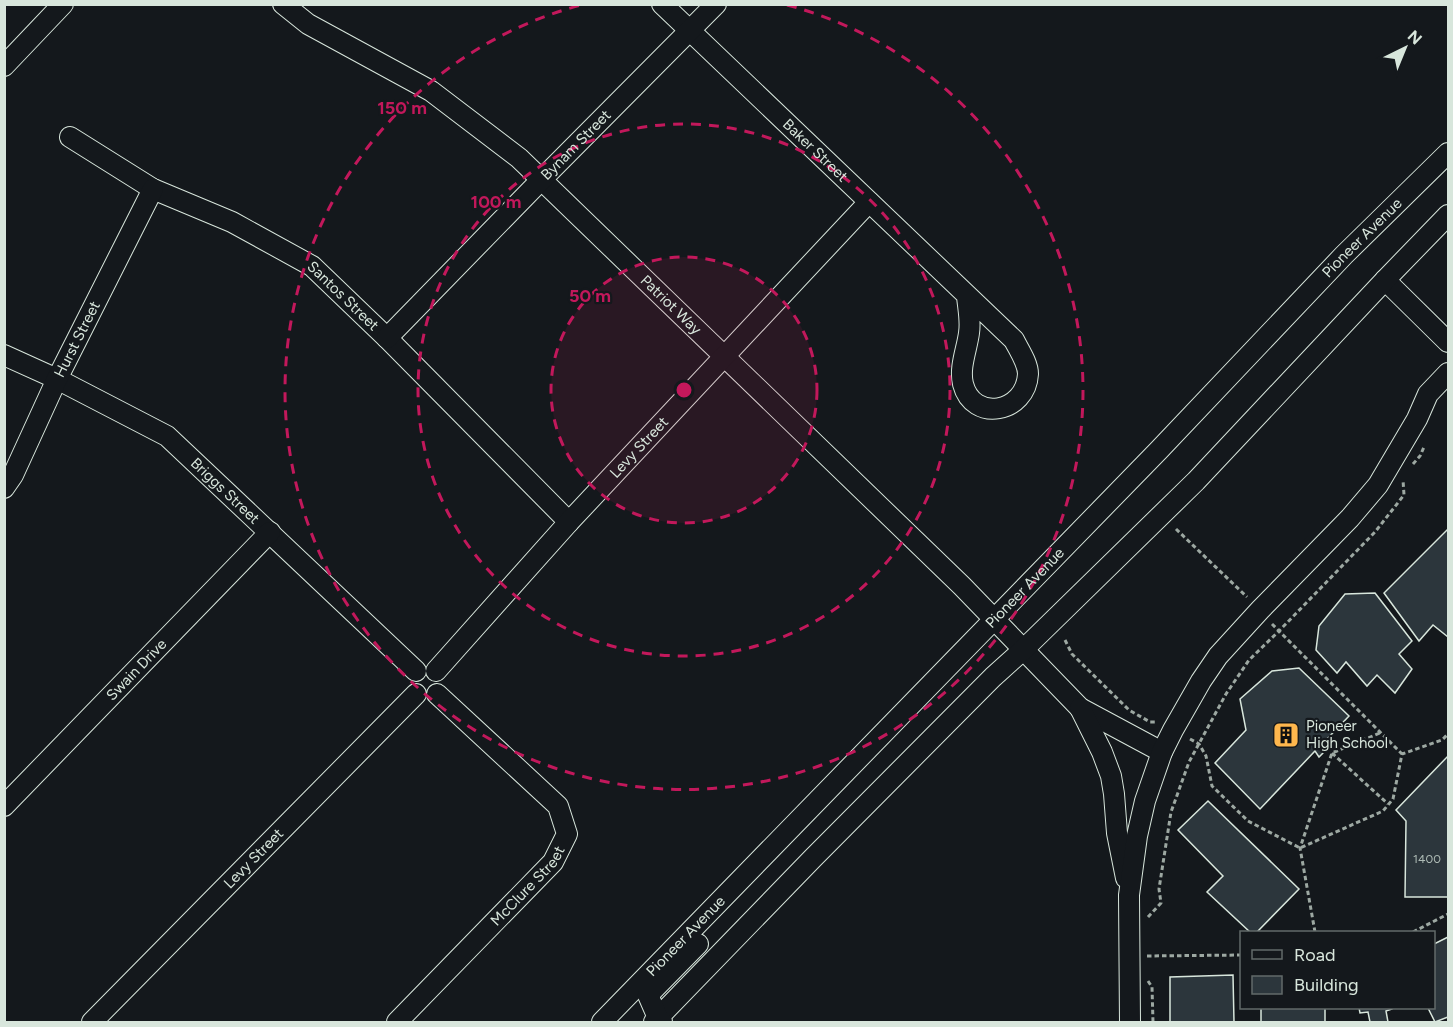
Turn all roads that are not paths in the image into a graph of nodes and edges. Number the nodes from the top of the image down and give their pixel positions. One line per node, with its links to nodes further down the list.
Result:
1 (63, 4): 6 (street)
2 (284, 4): 9 (street, Patriot Way)
3 (662, 4): 5 (street, Baker Street)
4 (716, 4): 5 (street, Bynam Street)
5 (690, 31): 9 (street, Bynam Street); 11 (street, Baker Street)
6 (4, 66)
7 (70, 137): 10 (street, Santos Street)
8 (1449, 153): 24 (street, Pioneer Avenue)
9 (542, 179): 15 (street, Bynam Street); 18 (street, Patriot Way)
10 (153, 189): 15 (street, Santos Street); 20 (street, Hurst Street)
11 (869, 202): 14 (street, Baker Street); 18 (street, Levy Street)
12 (1449, 215): 13 (street)
13 (1385, 280): 16 (street); 25 (street)
14 (967, 296): 14 (street, Baker Street)
15 (387, 338): 22 (street, Santos Street)
16 (1449, 342)
17 (4, 355): 20 (street, Briggs Street)
18 (724, 357): 22 (street, Levy Street); 24 (street, Patriot Way)
19 (1449, 373): 31 (street)
20 (57, 379): 21 (street, Hurst Street); 23 (street, Briggs Street)
21 (4, 488)
22 (569, 522): 27 (street, Levy Street)
23 (270, 532): 26 (street, Briggs Street); 32 (street, Swain Drive)
24 (995, 619): 25 (street, Patriot Way); 34 (street, Pioneer Avenue)
25 (1023, 650): 30 (street, Patriot Way); 35 (street)
26 (416, 671): 27 (street); 29 (street)
27 (436, 671): 28 (street)
28 (437, 693): 29 (street); 37 (street, McClure Street)
29 (416, 694): 36 (street, Levy Street)
30 (1080, 708): 31 (street); 33 (street)
31 (1162, 752): 33 (street)
32 (4, 807)
33 (1129, 895): 39 (street)
34 (720, 901): 35 (street); 38 (street, Pioneer Avenue)
35 (658, 1021)
36 (92, 1023)
37 (397, 1023)
38 (602, 1023)
39 (1130, 1023)

